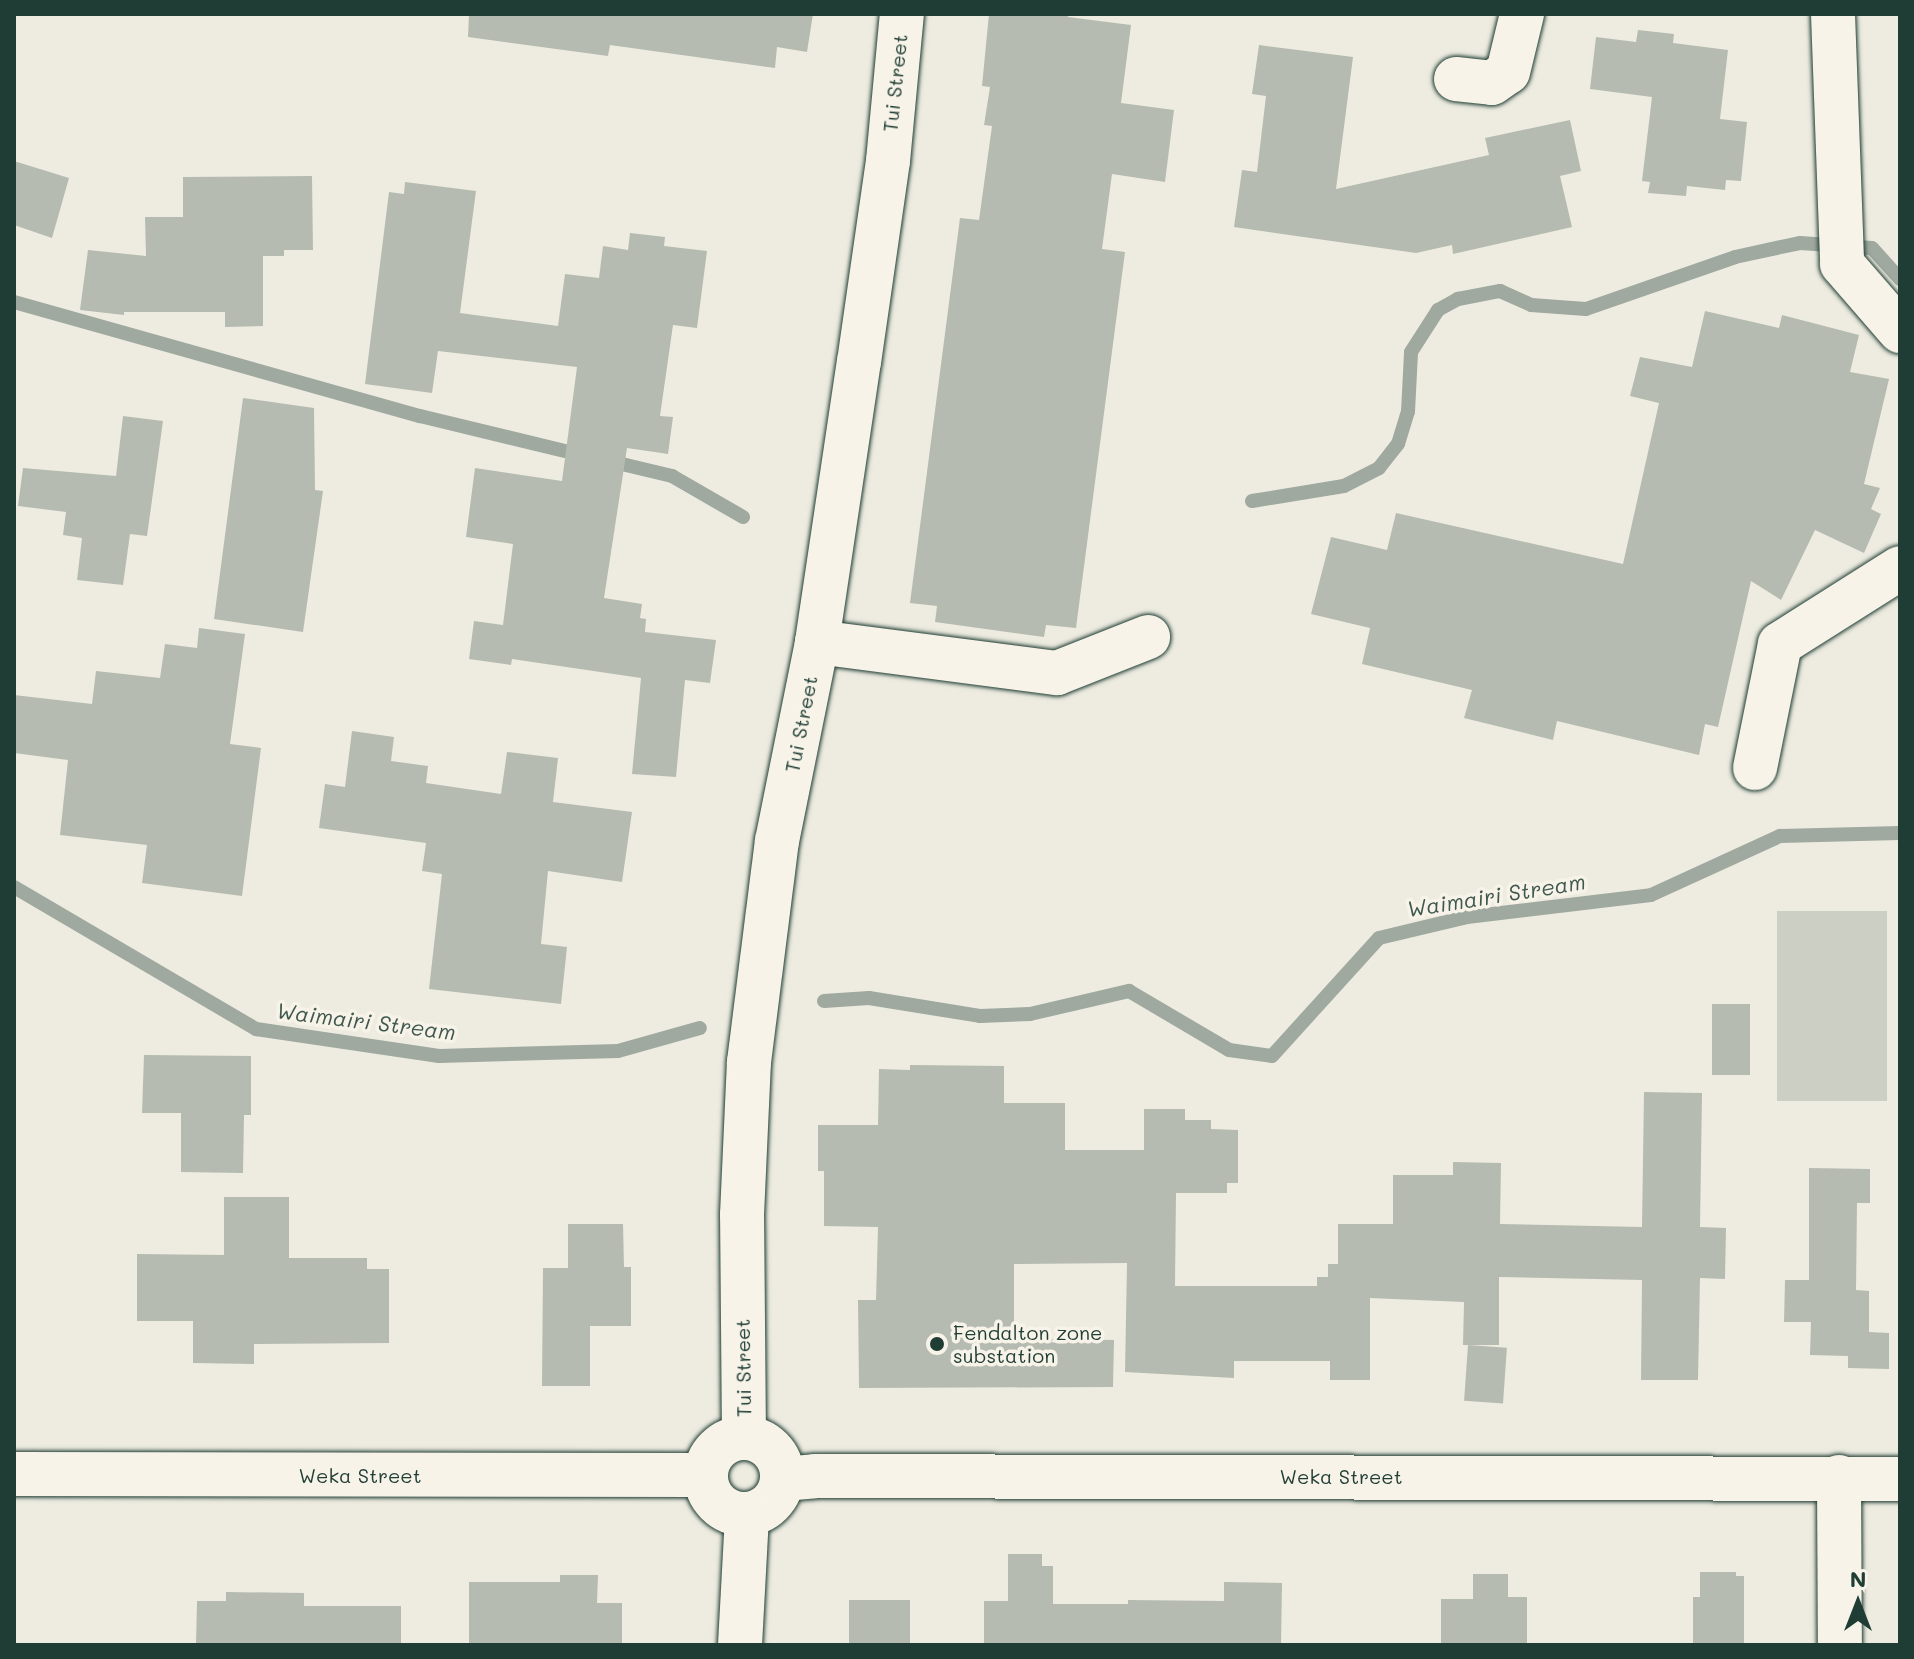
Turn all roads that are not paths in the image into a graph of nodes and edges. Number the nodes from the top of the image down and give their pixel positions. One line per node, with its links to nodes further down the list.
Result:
1 (902, 14): 8 (street, Tui Street)
2 (1522, 14): 4 (street)
3 (1833, 14): 5 (street)
4 (1456, 79)
5 (1900, 331)
6 (1900, 568): 9 (street)
7 (1148, 637): 8 (street)
8 (817, 642): 10 (street, Tui Street)
9 (1755, 768)
10 (744, 1438): 12 (street); 14 (street)
11 (14, 1474): 12 (street, Weka Street)
12 (705, 1475): 16 (street)
13 (1839, 1477): 14 (street, Weka Street); 15 (street, Weka Street); 18 (street)
14 (783, 1479): 16 (street)
15 (1900, 1479)
16 (747, 1515): 17 (street)
17 (740, 1645)
18 (1840, 1645)

